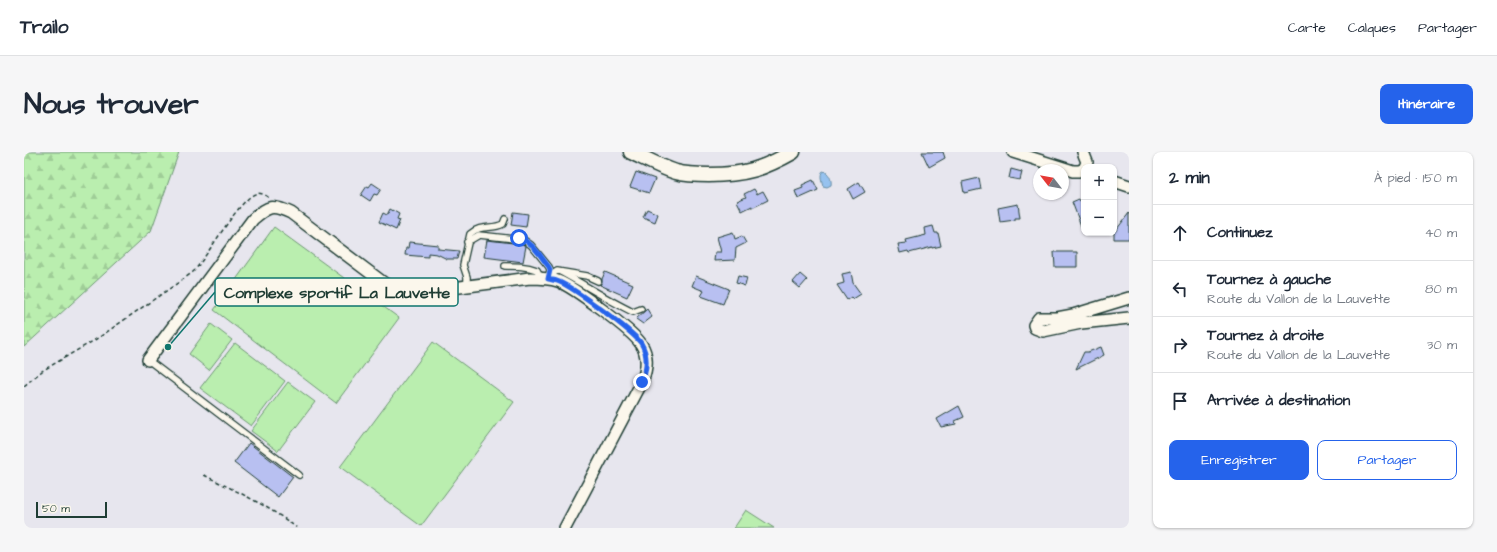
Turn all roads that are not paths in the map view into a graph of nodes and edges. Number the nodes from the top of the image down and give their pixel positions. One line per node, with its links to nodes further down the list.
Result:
1 (631, 152): 2 (street)
2 (793, 152)
3 (1013, 152): 6 (street)
4 (1083, 152): 5 (street)
5 (1086, 164)
6 (1081, 170)
7 (1117, 182): 8 (street)
8 (1129, 186)
9 (505, 219): 10 (lane)
10 (467, 242): 13 (lane); 15 (lane)
11 (505, 266): 13 (lane)
12 (561, 272): 13 (lane); 14 (lane); 17 (lane)
13 (547, 279): 15 (street); 21 (street)
14 (598, 281)
15 (467, 286): 19 (street)
16 (1129, 298): 18 (street)
17 (641, 309)
18 (1129, 318)
19 (148, 360): 20 (lane)
20 (299, 475)
21 (565, 528)

